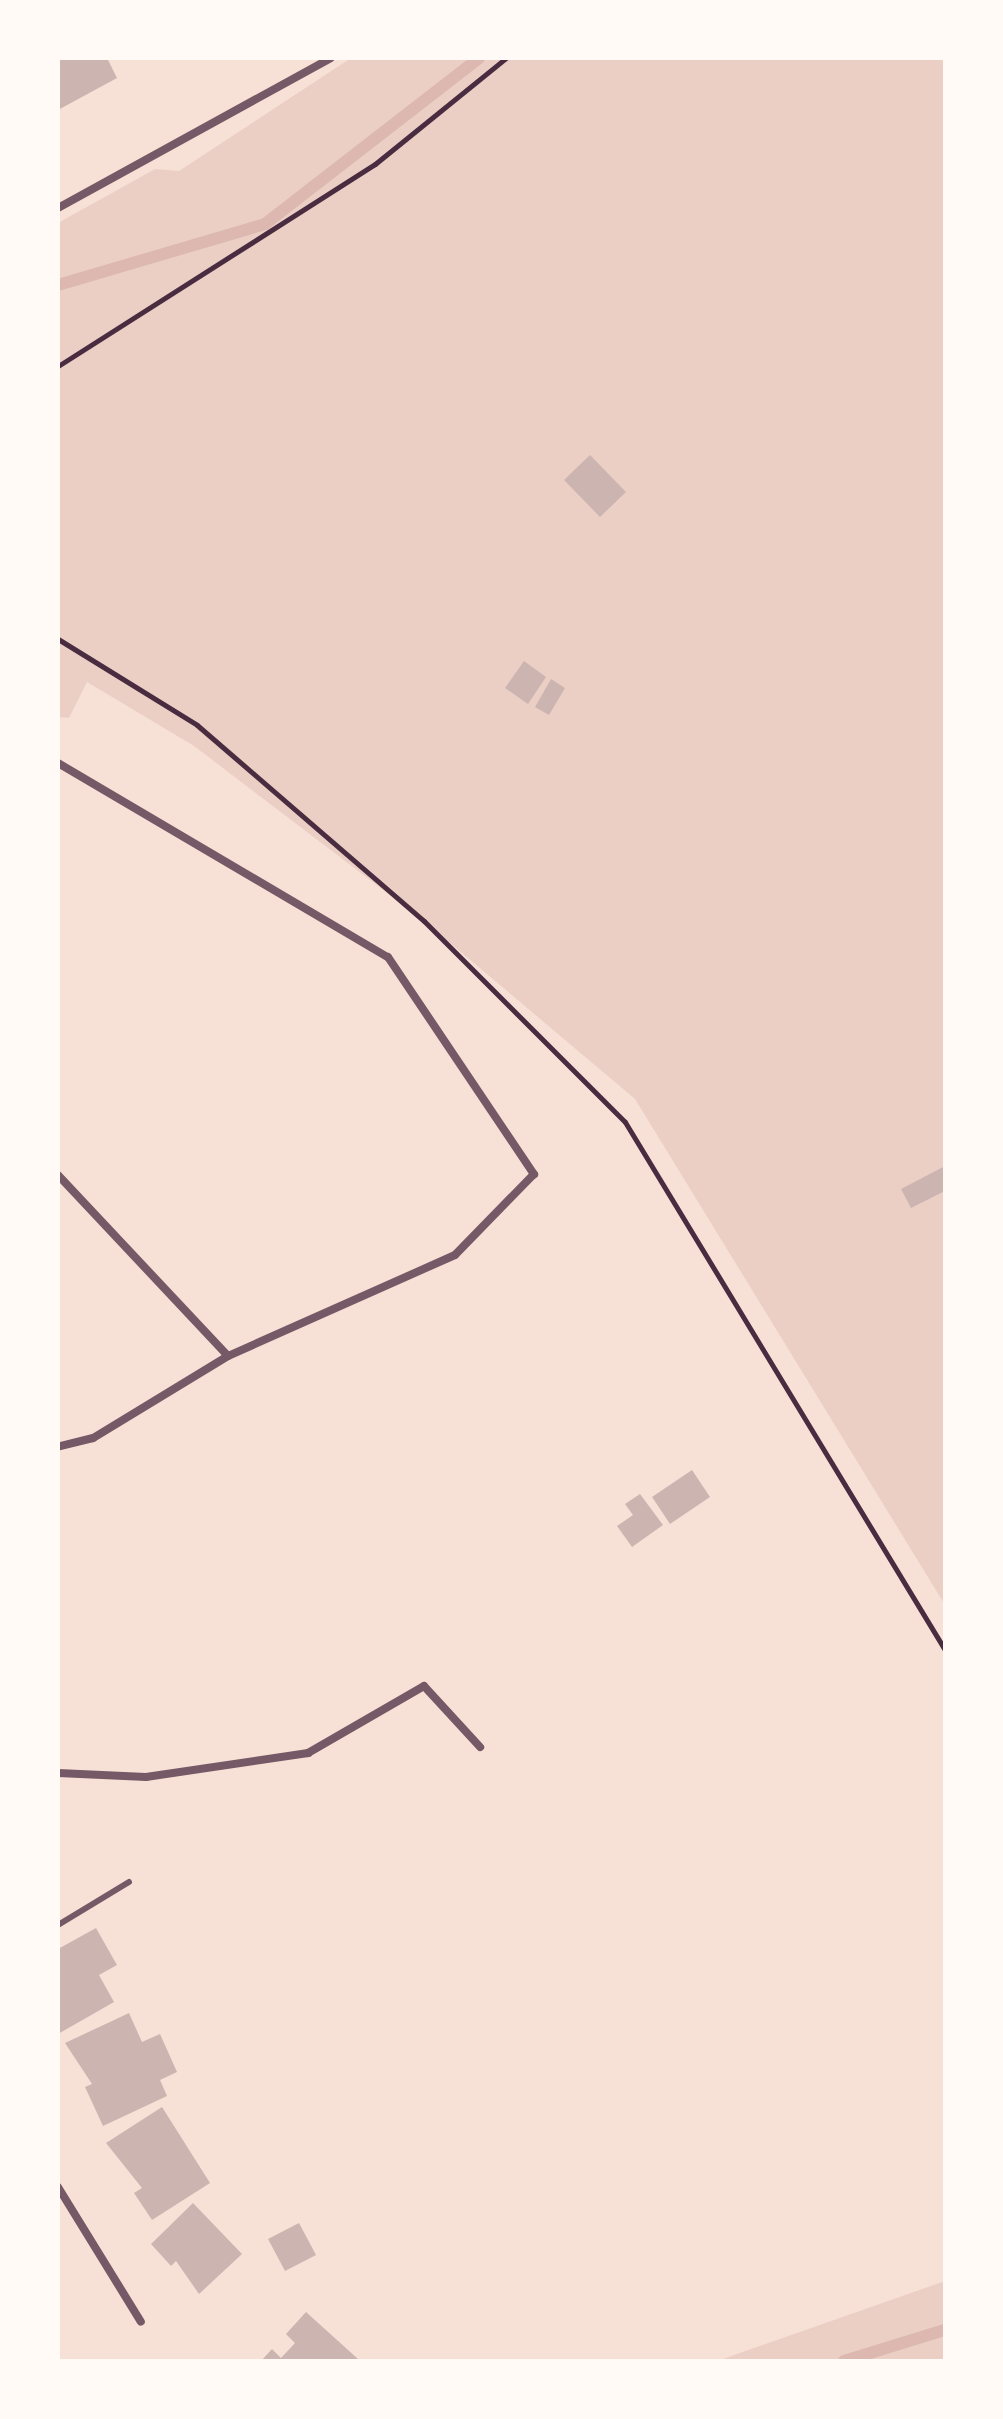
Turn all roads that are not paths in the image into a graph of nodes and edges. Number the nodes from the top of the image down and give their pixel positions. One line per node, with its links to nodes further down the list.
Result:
1 (331, 58): 2 (street)
2 (58, 208)
3 (58, 763): 5 (street)
4 (58, 1175): 5 (street)
5 (228, 1356): 6 (street)
6 (58, 1447)
7 (480, 1747): 8 (street)
8 (58, 1773)
9 (129, 1882): 10 (lane)
10 (58, 1925)
11 (58, 2187): 12 (street)
12 (141, 2322)

